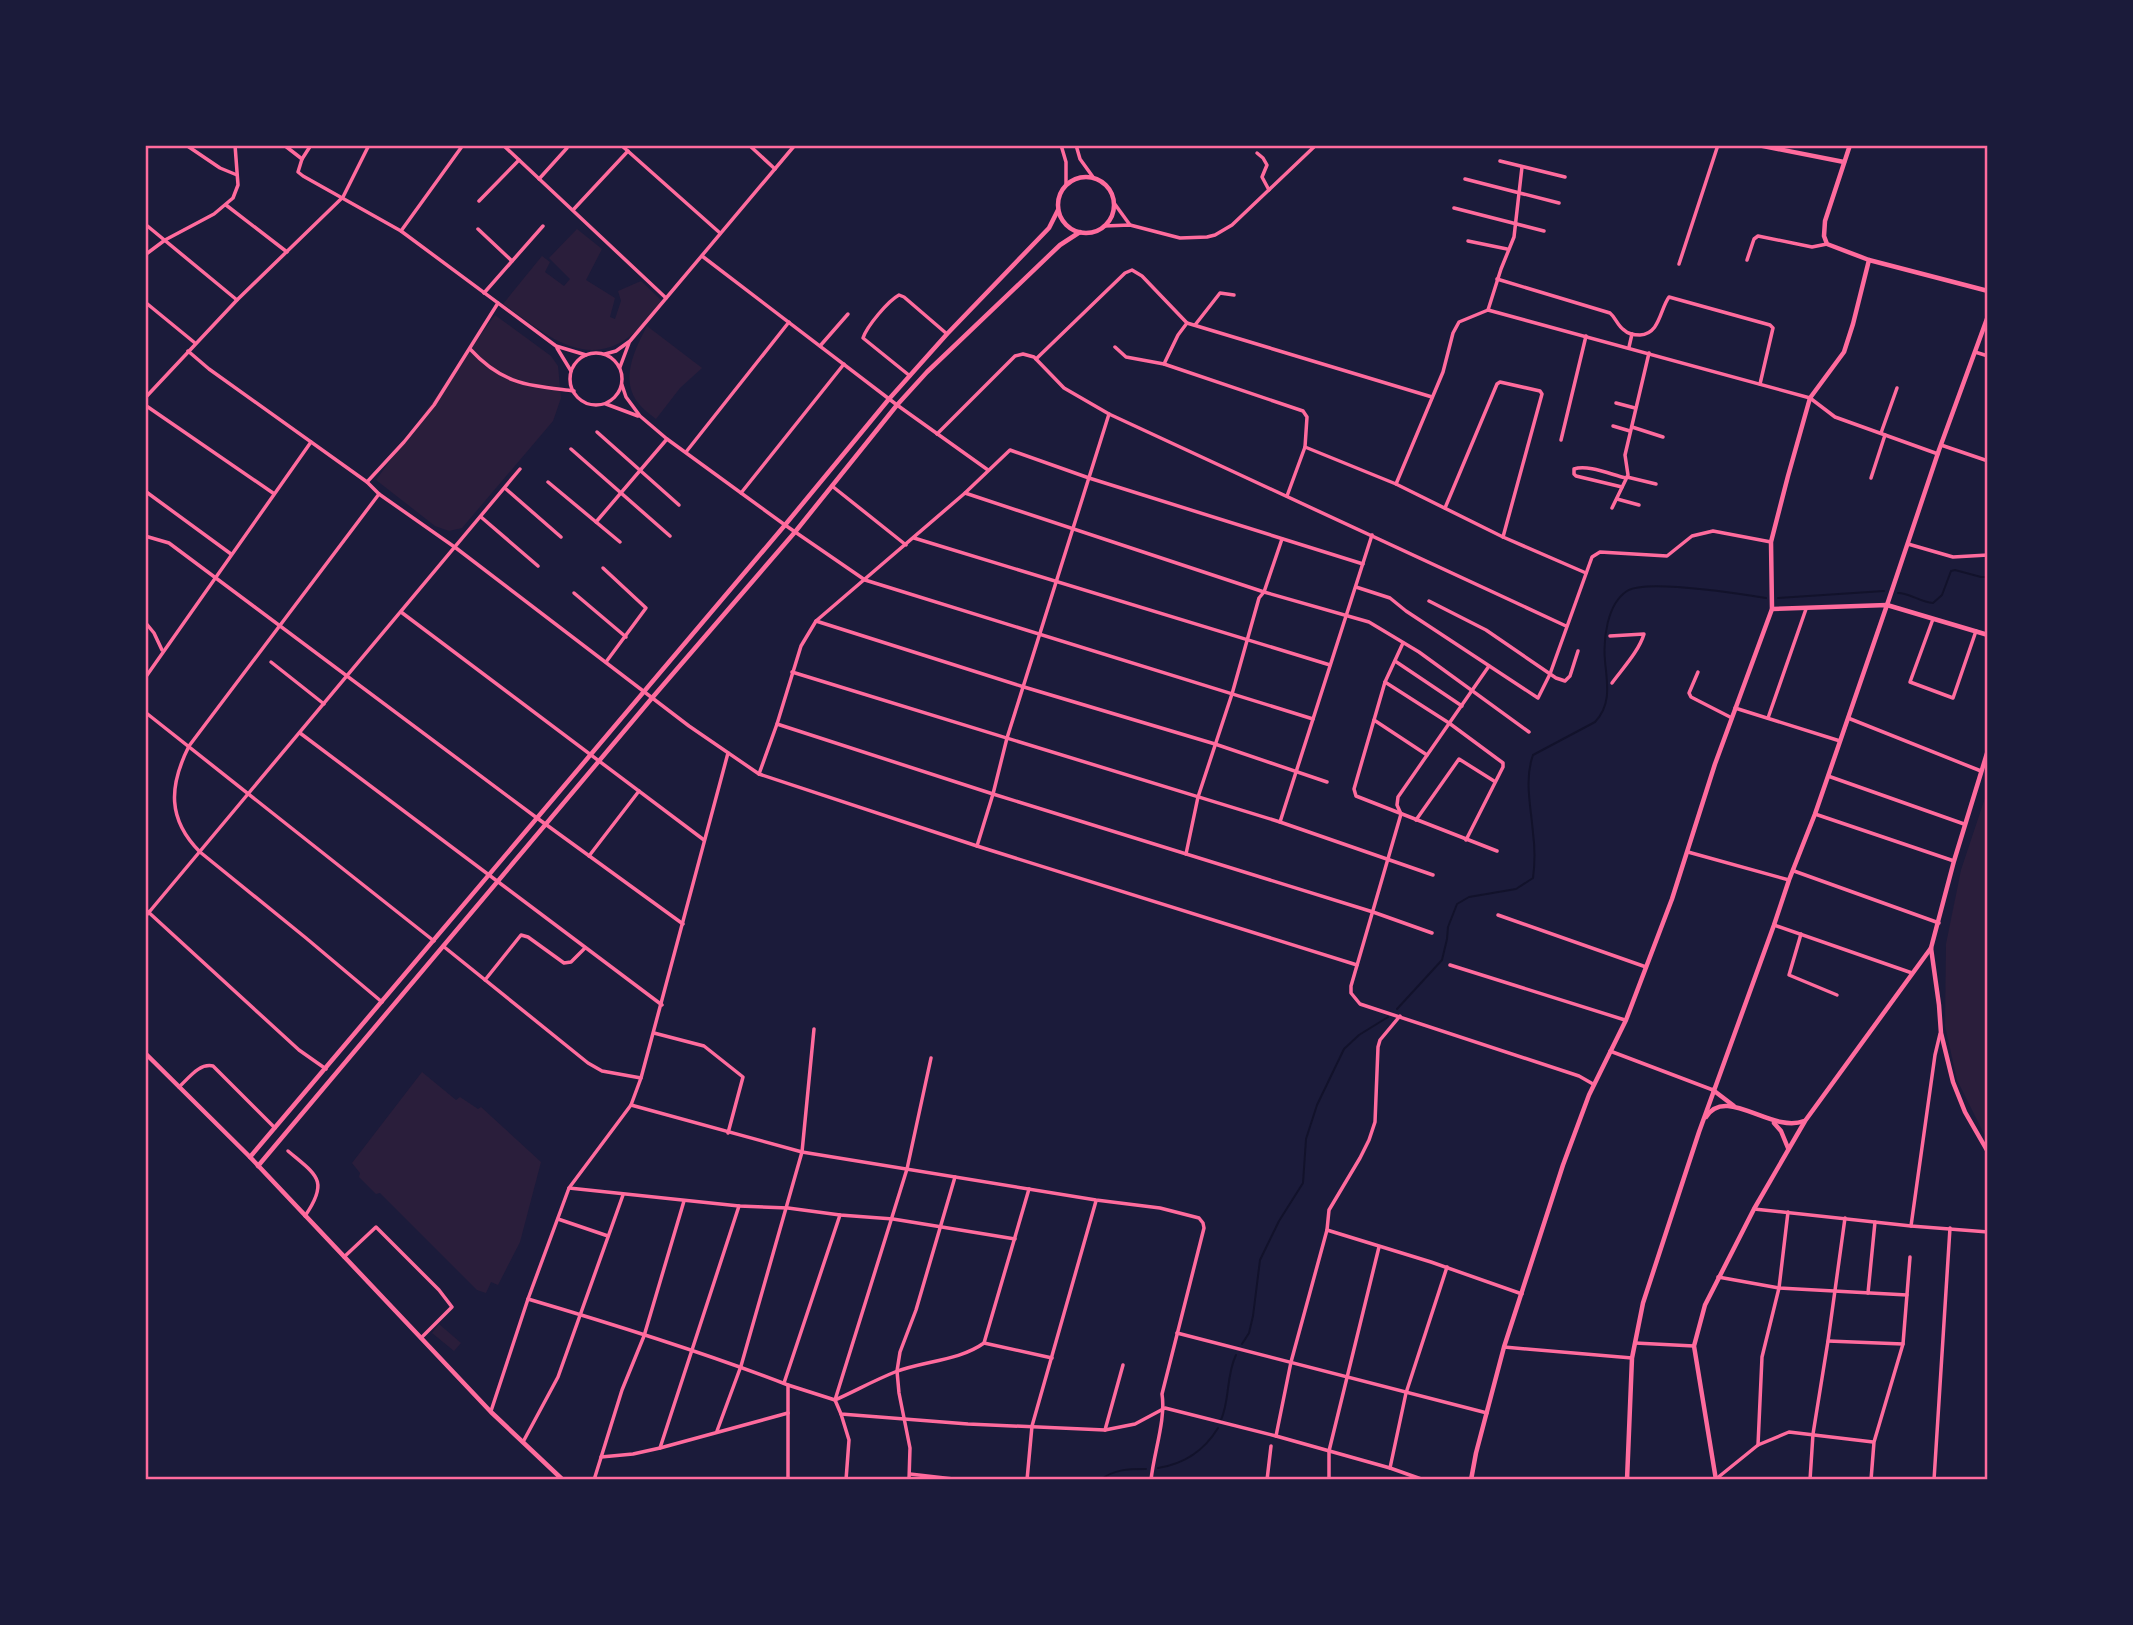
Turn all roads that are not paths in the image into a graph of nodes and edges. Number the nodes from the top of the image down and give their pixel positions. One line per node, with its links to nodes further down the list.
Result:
1 (186, 145): 26 (street)
2 (235, 145): 26 (street)
3 (284, 145): 20 (street)
4 (311, 145): 20 (street)
5 (369, 145): 34 (street)
6 (463, 145): 48 (street)
7 (503, 145): 21 (street)
8 (621, 145): 18 (street)
9 (749, 145): 25 (street)
10 (795, 145): 25 (street)
11 (1061, 145): 31 (street)
12 (1076, 145): 27 (street)
13 (1316, 145): 32 (street)
14 (1718, 145): 62 (street)
15 (1758, 145): 23 (street)
16 (1850, 145): 23 (street)
17 (567, 148): 29 (street)
18 (628, 151): 40 (street); 51 (street)
19 (1257, 153): 32 (street)
20 (302, 159): 34 (street)
21 (519, 160): 29 (street); 35 (street)
22 (1500, 160): 24 (street)
23 (1844, 162): 54 (street)
24 (1522, 167): 28 (street); 33 (street)
25 (775, 169): 51 (street)
26 (237, 175): 38 (street)
27 (1093, 177): 31 (street); 36 (street)
28 (1565, 177)
29 (539, 179): 40 (street)
30 (1465, 179): 33 (street)
31 (1066, 185): 41 (street)
32 (1269, 190): 44 (street)
33 (1520, 194): 37 (street); 43 (street)
34 (343, 197): 48 (street); 56 (street)
35 (480, 201)
36 (1114, 203): 44 (street); 46 (street)
37 (1559, 203)
38 (226, 205): 52 (street); 56 (street)
39 (1454, 208): 43 (street)
40 (573, 210): 67 (street)
41 (1058, 210): 50 (street); 77 (street)
42 (145, 224): 52 (street)
43 (1517, 224): 49 (street); 55 (street)
44 (1130, 225): 46 (street)
45 (543, 226): 61 (street)
46 (1104, 226): 50 (street)
47 (478, 229): 61 (street)
48 (401, 231): 65 (street)
49 (1544, 231)
50 (1080, 232): 110 (street)
51 (720, 233): 58 (street)
52 (165, 240): 57 (street); 68 (street)
53 (1468, 241): 55 (street)
54 (1827, 244): 59 (street); 60 (street)
55 (1508, 249): 63 (street)
56 (287, 252): 68 (street)
57 (145, 255)
58 (702, 256): 67 (street); 74 (street)
59 (1747, 260)
60 (1869, 260): 64 (street); 105 (street)
61 (512, 261): 65 (street)
62 (1679, 264)
63 (1497, 279): 71 (street); 78 (street)
64 (1988, 291)
65 (484, 293): 70 (street)
66 (1234, 295): 76 (street)
67 (666, 298): 80 (street)
68 (237, 300): 81 (street)
69 (145, 302): 81 (street)
70 (498, 303): 82 (street); 86 (street)
71 (1488, 310): 79 (street); 103 (street)
72 (848, 314): 83 (street)
73 (1988, 316): 88 (street)
74 (789, 322): 83 (street); 126 (street)
75 (1187, 323): 76 (street); 93 (street); 95 (street)
76 (1195, 324): 103 (street)
77 (947, 334): 98 (street); 98 (street)
78 (1632, 334): 85 (street); 99 (street)
79 (1586, 336): 85 (street); 121 (street)
80 (630, 341): 91 (street); 96 (street)
81 (195, 343): 87 (street)
82 (555, 346): 90 (street); 97 (street)
83 (820, 346): 94 (street)
84 (1115, 347): 95 (street)
85 (1629, 347): 89 (street)
86 (470, 349): 102 (street); 137 (street)
87 (188, 351): 104 (street); 122 (street)
88 (1975, 352): 92 (street); 123 (street)
89 (1649, 353): 99 (street); 111 (street)
90 (586, 355): 91 (street); 97 (street)
91 (605, 355): 96 (street)
92 (1988, 355)
93 (1036, 359): 112 (street); 117 (street)
94 (844, 364): 106 (street); 147 (street)
95 (1164, 364): 124 (street)
96 (620, 367): 100 (street)
97 (572, 371): 102 (street)
98 (910, 376): 106 (street)
99 (1760, 384): 105 (street)
100 (622, 385): 108 (street); 113 (street)
101 (1897, 388): 118 (street)
102 (574, 391): 108 (street)
103 (1432, 397): 139 (street)
104 (145, 398)
105 (1810, 398): 118 (street); 169 (street)
106 (889, 399): 110 (street); 158 (street)
107 (1616, 403): 111 (street)
108 (606, 404): 113 (street)
109 (145, 405): 145 (street)
110 (897, 405): 117 (street); 141 (street)
111 (1636, 408): 115 (street)
112 (1109, 414): 133 (street); 150 (street)
113 (640, 416): 120 (street)
114 (1613, 426): 115 (street)
115 (1631, 429): 119 (street); 134 (street)
116 (597, 432): 130 (street)
117 (937, 434): 131 (street)
118 (1883, 434): 127 (street); 135 (street)
119 (1663, 437)
120 (667, 439): 126 (street); 130 (street)
121 (1561, 440)
122 (311, 442): 137 (street); 145 (street)
123 (1941, 445): 127 (street); 128 (street)
124 (1305, 447): 139 (street); 150 (street)
125 (571, 449): 146 (street)
126 (686, 452): 147 (street)
127 (1938, 454): 170 (street)
128 (1988, 461)
129 (520, 470): 143 (street)
130 (640, 470): 146 (street); 152 (street)
131 (988, 470): 133 (street); 148 (street)
132 (1595, 470): 134 (street); 136 (street); 136 (street)
133 (1089, 478): 159 (street); 167 (street)
134 (1626, 478): 140 (street); 142 (street)
135 (1871, 478)
136 (1591, 480): 142 (street)
137 (367, 482): 149 (street)
138 (548, 482): 157 (street)
139 (1396, 484): 154 (street)
140 (1656, 484)
141 (832, 486): 160 (street); 171 (street)
142 (1622, 487): 151 (street)
143 (506, 489): 156 (street); 164 (street)
144 (145, 491): 173 (street)
145 (274, 493): 173 (street)
146 (621, 493): 157 (street); 163 (street)
147 (741, 493): 158 (street)
148 (965, 493): 159 (street); 166 (street)
149 (379, 494): 172 (street); 194 (street)
150 (1287, 496): 161 (street)
151 (1617, 499): 153 (street); 155 (street)
152 (679, 505)
153 (1639, 505)
154 (1445, 508): 165 (street); 165 (street)
155 (1612, 508)
156 (481, 517): 172 (street); 176 (street)
157 (596, 522): 168 (street)
158 (785, 525): 160 (street); 219 (street)
159 (1072, 528): 181 (street); 183 (street)
160 (795, 532): 180 (street); 221 (street)
161 (1372, 535): 175 (street); 195 (street)
162 (145, 536): 179 (street)
163 (670, 536)
164 (561, 537)
165 (1503, 537): 178 (street)
166 (914, 538): 171 (street); 181 (street)
167 (1282, 538): 175 (street); 183 (street)
168 (620, 542)
169 (1771, 542): 178 (street); 187 (street)
170 (1908, 544): 174 (street); 186 (street)
171 (906, 545): 180 (street)
172 (456, 548): 189 (street); 207 (street)
173 (232, 555): 179 (street)
174 (1988, 555)
175 (1363, 564): 182 (street)
176 (538, 566)
177 (603, 568): 200 (street)
178 (1586, 573): 195 (street)
179 (215, 577): 194 (street); 203 (street)
180 (865, 580): 192 (street); 197 (street)
181 (1055, 581): 197 (street); 201 (street)
182 (1356, 587): 190 (street); 209 (street)
183 (1264, 592): 190 (street); 201 (street)
184 (573, 593): 200 (street)
185 (1429, 601): 212 (street)
186 (1887, 605): 188 (street); 191 (street); 228 (street)
187 (1772, 609): 188 (street); 224 (street)
188 (1806, 609): 227 (street)
189 (401, 612): 213 (street); 241 (street)
190 (1347, 615): 202 (street); 208 (street)
191 (1933, 617): 196 (street); 196 (street)
192 (816, 621): 210 (street); 217 (street)
193 (145, 622): 203 (street)
194 (279, 626): 213 (street); 238 (street)
195 (1566, 626): 212 (street)
196 (1976, 631): 198 (street)
197 (1039, 634): 217 (street); 220 (street)
198 (1988, 635)
199 (1610, 636): 216 (street)
200 (626, 637): 207 (street)
201 (1248, 641): 208 (street); 220 (street)
202 (1403, 643): 205 (street); 218 (street)
203 (163, 651): 214 (street)
204 (1578, 651): 212 (street)
205 (1395, 661): 215 (street); 223 (street)
206 (271, 662): 222 (street)
207 (606, 662): 219 (street)
208 (1331, 665): 229 (street)
209 (1489, 666): 212 (street); 218 (street)
210 (792, 672): 232 (street); 235 (street)
211 (1698, 672): 226 (street)
212 (1550, 674)
213 (347, 677): 222 (street); 256 (street)
214 (145, 678)
215 (1385, 682): 230 (street); 231 (street)
216 (1612, 683)
217 (1024, 687): 235 (street); 237 (street)
218 (1472, 690): 223 (street); 233 (street)
219 (644, 691): 221 (street); 241 (street)
220 (1232, 694): 229 (street); 237 (street)
221 (652, 698): 240 (street); 243 (street)
222 (324, 704): 234 (street)
223 (1462, 706): 231 (street)
224 (1735, 708): 226 (street); 227 (street)
225 (145, 712): 238 (street)
226 (1732, 718): 266 (street)
227 (1768, 718): 236 (street)
228 (1848, 718): 236 (street); 245 (street)
229 (1313, 719): 244 (street)
230 (1374, 720): 242 (street); 254 (street)
231 (1449, 723): 242 (street); 248 (street)
232 (777, 724): 246 (street); 252 (street)
233 (1529, 732)
234 (299, 733): 251 (street); 272 (street)
235 (1007, 738): 252 (street); 253 (street)
236 (1840, 741): 247 (street)
237 (1215, 744): 244 (street); 253 (street)
238 (189, 746): 251 (street); 265 (street)
239 (1988, 750): 245 (street)
240 (728, 753): 246 (street); 262 (street)
241 (590, 755): 243 (street); 256 (street)
242 (1427, 755): 254 (street)
243 (598, 761): 250 (street); 260 (street)
244 (1297, 771): 249 (street); 258 (street)
245 (1981, 771): 259 (street)
246 (759, 774): 263 (street)
247 (1828, 776): 255 (street); 259 (street)
248 (1494, 781): 257 (street); 261 (street)
249 (1327, 782)
250 (639, 791): 262 (street); 268 (street)
251 (248, 794): 265 (street); 284 (street)
252 (993, 794): 263 (street); 267 (street)
253 (1198, 797): 258 (street); 267 (street)
254 (1401, 814): 257 (street); 269 (street)
255 (1815, 814): 270 (street); 271 (street)
256 (537, 818): 260 (street); 272 (street)
257 (1416, 820): 261 (street)
258 (1280, 822): 269 (street)
259 (1964, 824): 270 (street)
260 (545, 825): 268 (street); 275 (street)
261 (1466, 839): 264 (street)
262 (704, 840): 280 (street)
263 (977, 846): 288 (street)
264 (1497, 851)
265 (200, 852): 277 (street); 294 (street)
266 (1688, 852): 274 (street); 290 (street)
267 (1186, 854): 276 (street)
268 (589, 856): 280 (street)
269 (1389, 861): 273 (street); 276 (street)
270 (1954, 861): 279 (street)
271 (1794, 871): 274 (street); 279 (street)
272 (489, 875): 275 (street); 284 (street)
273 (1433, 875)
274 (1789, 880): 281 (street)
275 (497, 881): 285 (street); 286 (street)
276 (1373, 912): 282 (street); 288 (street)
277 (146, 913): 304 (street)
278 (1498, 915): 290 (street)
279 (1938, 923): 287 (street)
280 (683, 924): 295 (street)
281 (1774, 925): 283 (street); 308 (street)
282 (1432, 933)
283 (1801, 934): 291 (street); 293 (street)
284 (434, 941): 294 (street)
285 (443, 946): 292 (street); 321 (street)
286 (585, 948): 292 (street); 295 (street)
287 (1931, 948): 291 (street); 300 (street)
288 (1357, 965): 296 (street)
289 (1450, 965): 297 (street)
290 (1646, 967): 297 (street)
291 (1912, 973): 311 (street)
292 (485, 980): 305 (street)
293 (1837, 995)
294 (382, 1002): 304 (street)
295 (662, 1005): 299 (street)
296 (1401, 1016): 306 (street); 342 (street)
297 (1626, 1020): 301 (street)
298 (814, 1029): 318 (street)
299 (654, 1033): 305 (street); 315 (street)
300 (1941, 1033): 319 (street); 339 (street)
301 (1610, 1051): 306 (street); 308 (street)
302 (145, 1053): 307 (street)
303 (931, 1058): 322 (street)
304 (326, 1069): 313 (street)
305 (641, 1078): 309 (street)
306 (1593, 1084): 354 (street)
307 (179, 1087): 313 (street); 320 (street)
308 (1713, 1090): 310 (street); 314 (street)
309 (631, 1105): 315 (street); 324 (street)
310 (1734, 1106): 312 (street); 314 (street)
311 (1805, 1121): 312 (street); 316 (street)
312 (1773, 1122): 316 (street)
313 (275, 1128): 320 (street)
314 (1699, 1132): 363 (street)
315 (728, 1133): 318 (street)
316 (1788, 1149): 331 (street)
317 (288, 1151): 334 (street)
318 (802, 1152): 322 (street); 330 (street)
319 (1988, 1152)
320 (250, 1157): 321 (street)
321 (258, 1166): 334 (street)
322 (907, 1169): 323 (street); 337 (street)
323 (956, 1176): 325 (street); 340 (street)
324 (569, 1188): 326 (street); 336 (street)
325 (1030, 1189): 328 (street); 345 (street)
326 (623, 1195): 327 (street); 344 (street)
327 (684, 1200): 329 (street); 359 (street)
328 (1096, 1200): 358 (street); 368 (street)
329 (738, 1206): 330 (street); 367 (street)
330 (788, 1208): 333 (street); 372 (street)
331 (1754, 1209): 332 (street); 350 (street)
332 (1788, 1212): 335 (street); 351 (street)
333 (840, 1215): 337 (street); 375 (street)
334 (305, 1216): 347 (street)
335 (1845, 1218): 338 (street); 352 (street)
336 (558, 1219): 344 (street); 356 (street)
337 (893, 1219): 340 (street); 377 (street)
338 (1875, 1222): 339 (street); 353 (street)
339 (1911, 1226): 341 (street)
340 (940, 1227): 345 (street); 373 (street)
341 (1950, 1228): 343 (street); 414 (street)
342 (1327, 1230): 346 (street); 370 (street)
343 (1988, 1232)
344 (608, 1236): 357 (street)
345 (1015, 1239): 362 (street)
346 (1379, 1247): 349 (street); 374 (street)
347 (344, 1257): 360 (street); 360 (street)
348 (1910, 1257): 355 (street)
349 (1447, 1267): 354 (street); 376 (street)
350 (1718, 1277): 351 (street); 365 (street)
351 (1779, 1288): 352 (street); 391 (street)
352 (1834, 1291): 353 (street); 361 (street)
353 (1868, 1293): 355 (street)
354 (1522, 1294): 366 (street)
355 (1907, 1295): 364 (street)
356 (528, 1299): 357 (street); 379 (street)
357 (581, 1315): 359 (street); 389 (street)
358 (1177, 1333): 370 (street); 378 (street)
359 (644, 1336): 367 (street); 395 (street)
360 (421, 1338): 379 (street)
361 (1828, 1340): 364 (street); 387 (street)
362 (984, 1343): 368 (street); 373 (street)
363 (1635, 1343): 365 (street); 369 (street)
364 (1903, 1344): 390 (street)
365 (1694, 1346): 411 (street)
366 (1504, 1347): 369 (street); 381 (street)
367 (691, 1349): 372 (street); 393 (street)
368 (1052, 1358): 384 (street)
369 (1632, 1358): 410 (street)
370 (1291, 1362): 374 (street); 388 (street)
371 (1124, 1365): 385 (street)
372 (741, 1366): 375 (street); 386 (street)
373 (897, 1371): 377 (street); 383 (street)
374 (1346, 1377): 376 (street); 394 (street)
375 (786, 1384): 377 (street); 380 (street)
376 (1406, 1394): 381 (street); 396 (street)
377 (835, 1400): 382 (street)
378 (1165, 1408): 385 (street); 388 (street); 405 (street)
379 (491, 1412): 389 (street)
380 (788, 1413): 386 (street); 400 (street)
381 (1487, 1413): 409 (street)
382 (841, 1414): 383 (street); 401 (street)
383 (905, 1419): 384 (street); 397 (street)
384 (1032, 1426): 385 (street); 404 (street)
385 (1105, 1430)
386 (717, 1431): 393 (street)
387 (1813, 1434): 390 (street); 391 (street); 412 (street)
388 (1276, 1436): 394 (street)
389 (523, 1442): 398 (street)
390 (1874, 1442): 413 (street)
391 (1758, 1445): 411 (street)
392 (1271, 1447): 406 (street)
393 (660, 1448): 395 (street)
394 (1329, 1451): 396 (street); 407 (street)
395 (601, 1457): 399 (street)
396 (1390, 1468): 408 (street)
397 (910, 1474): 402 (street); 403 (street)
398 (563, 1480)
399 (594, 1480)
400 (788, 1480)
401 (846, 1480)
402 (909, 1480)
403 (962, 1480)
404 (1027, 1480)
405 (1151, 1480)
406 (1267, 1480)
407 (1329, 1480)
408 (1424, 1480)
409 (1471, 1480)
410 (1627, 1480)
411 (1716, 1480)
412 (1810, 1480)
413 (1871, 1480)
414 (1934, 1480)

